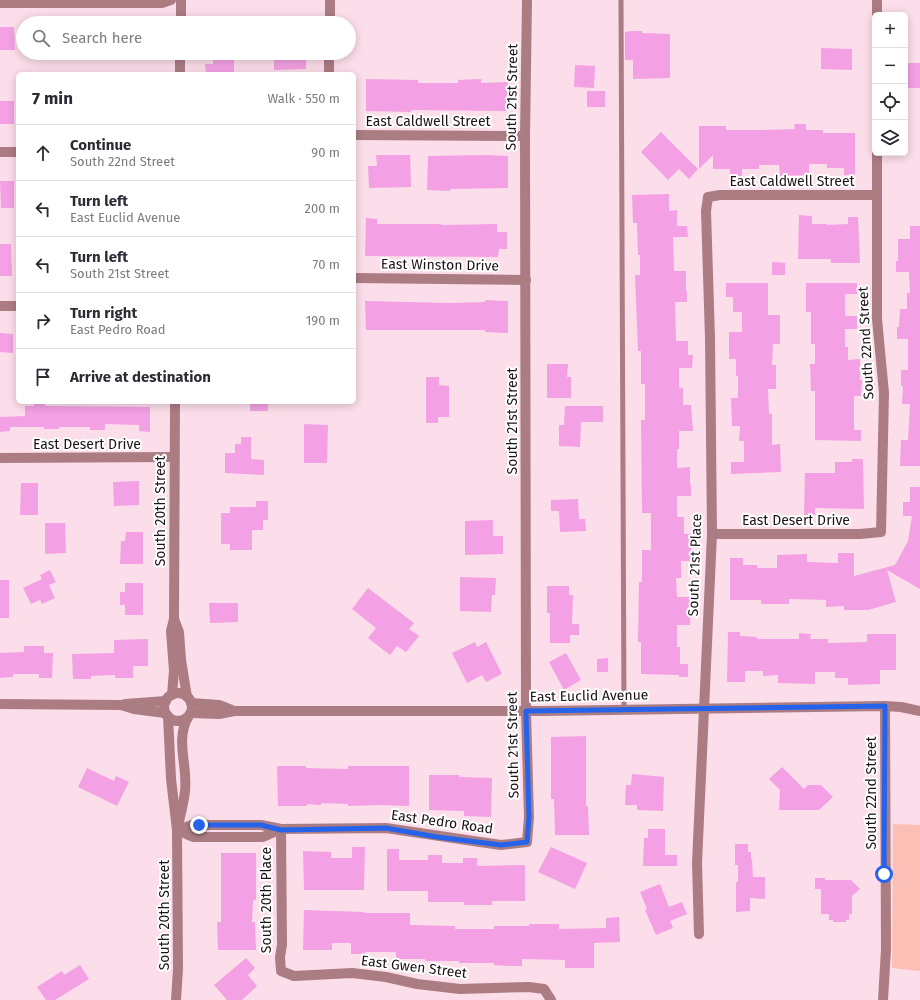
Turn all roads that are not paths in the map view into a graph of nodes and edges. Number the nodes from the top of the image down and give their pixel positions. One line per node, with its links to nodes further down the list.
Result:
1 (171, 0): 7 (street)
2 (181, 0): 9 (street)
3 (330, 0): 10 (street)
4 (527, 0): 16 (street, South 21st Street)
5 (620, 0): 38 (lane)
6 (877, 0): 8 (street)
7 (0, 3)
8 (877, 12)
9 (180, 16)
10 (330, 16)
11 (180, 60): 13 (street)
12 (330, 60): 14 (street)
13 (180, 72)
14 (329, 72)
15 (356, 135): 16 (street, East Caldwell Street)
16 (525, 136): 23 (street, South 21st Street)
17 (0, 152): 18 (street)
18 (16, 152)
19 (876, 156): 20 (street, South 22nd Street)
20 (876, 196): 21 (street, East Caldwell Street); 29 (street, South 22nd Street)
21 (708, 198): 30 (street, South 21st Place)
22 (356, 278): 23 (street, East Winston Drive)
23 (526, 280): 40 (street, South 21st Street)
24 (0, 306): 25 (street)
25 (16, 306)
26 (175, 404): 27 (street, South 20th Street)
27 (174, 457): 28 (street, East Desert Drive); 31 (street, South 20th Street)
28 (0, 458)
29 (881, 532): 30 (street, East Desert Drive)
30 (712, 534): 37 (street, South 21st Place)
31 (174, 619): 32 (street, South 20th Street); 33 (street, South 20th Street)
32 (169, 698): 33 (street); 35 (street); 42 (street)
33 (189, 700): 39 (street, East Euclid Avenue); 43 (street)
34 (0, 704): 35 (street)
35 (121, 705): 42 (street)
36 (885, 706): 37 (street, East Euclid Avenue); 41 (street, East Euclid Avenue); 51 (street, South 22nd Street)
37 (703, 709): 38 (street, East Euclid Avenue); 47 (street, South 21st Place)
38 (624, 710): 40 (street, East Euclid Avenue)
39 (234, 711): 40 (street, East Euclid Avenue); 43 (street, East Euclid Avenue)
40 (526, 711): 46 (street, South 21st Street)
41 (920, 711)
42 (167, 714): 43 (street); 44 (street, South 20th Street)
43 (189, 715): 44 (street, South 20th Street)
44 (177, 830): 45 (street, East Pedro Road); 49 (street, South 20th Street)
45 (281, 830): 46 (street, East Pedro Road); 48 (street, South 20th Place)
46 (527, 842)
47 (699, 934)
48 (281, 971): 50 (street, East Gwen Street)
49 (176, 1000)
50 (551, 1000)
51 (883, 1000)

